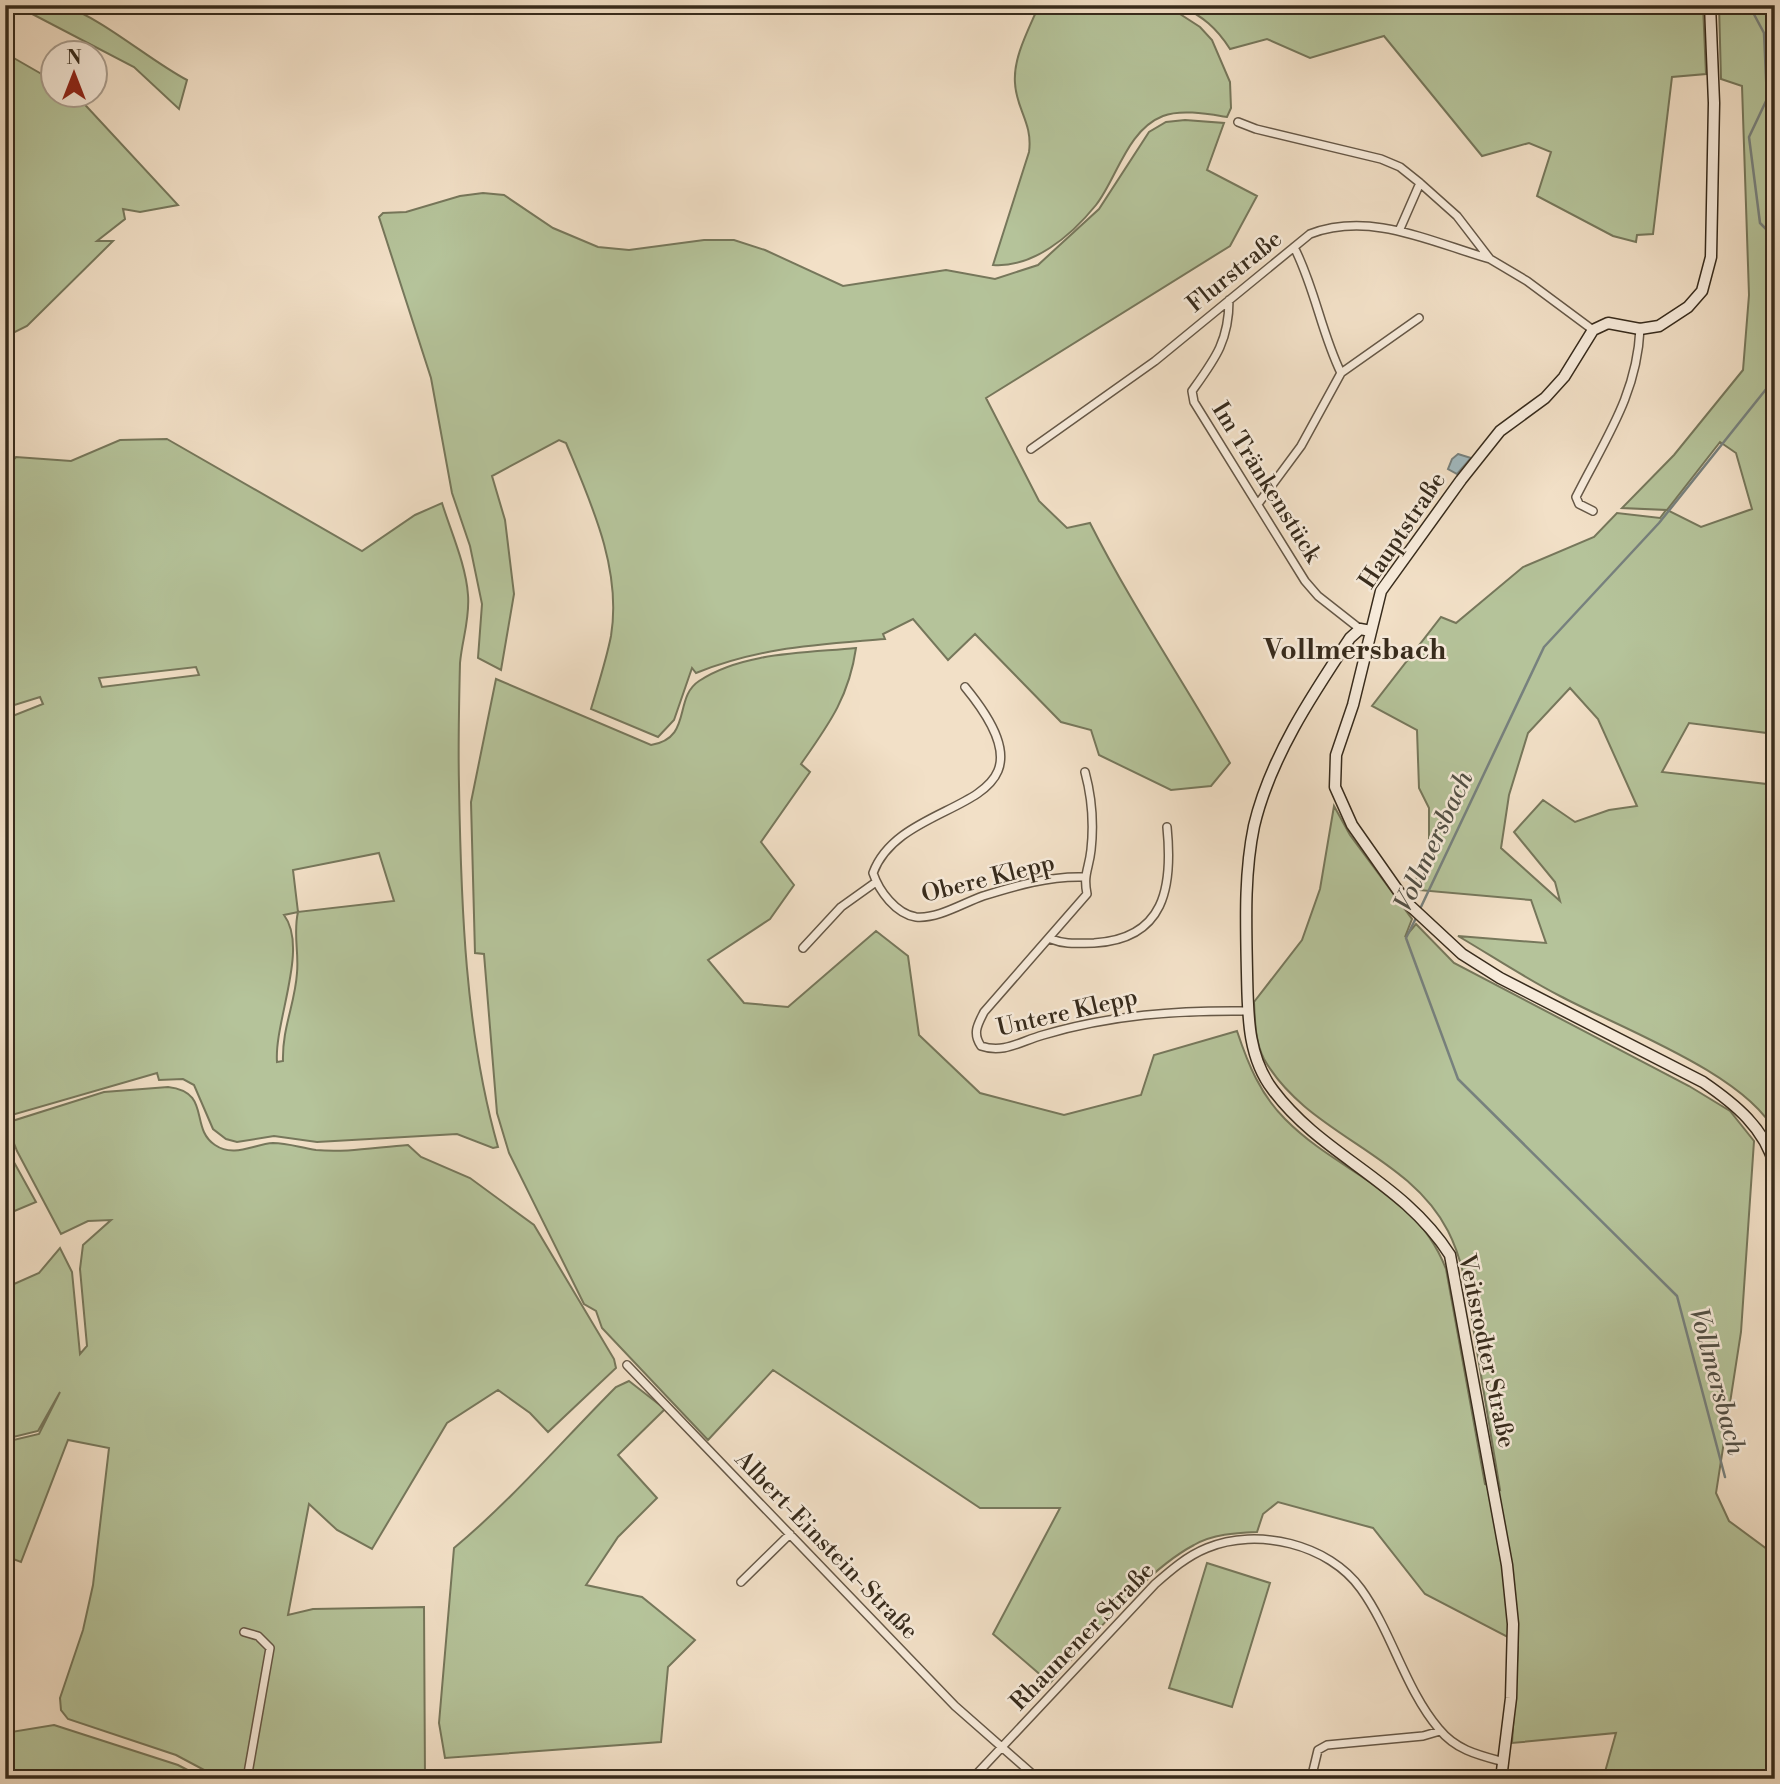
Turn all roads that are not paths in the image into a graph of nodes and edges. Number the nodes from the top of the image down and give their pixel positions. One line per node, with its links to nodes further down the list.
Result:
1 (1710, 5): 9 (main road)
2 (1238, 122): 3 (street)
3 (1420, 183): 4 (street); 6 (street)
4 (1399, 231): 5 (street, Flurstraße); 6 (street, Flurstraße)
5 (1294, 247): 7 (street, Flurstraße); 11 (street)
6 (1490, 259): 10 (street)
7 (1229, 300): 12 (street, Flurstraße); 13 (street, Im Tränkenstück)
8 (1419, 318): 11 (street)
9 (1640, 329): 10 (main road); 14 (street)
10 (1592, 330): 15 (main road, Hauptstraße)
11 (1341, 373): 13 (street)
12 (1031, 449)
13 (1258, 504): 15 (street, Im Tränkenstück)
14 (1593, 511)
15 (1365, 630): 23 (main road, Hauptstraße); 24 (main road)
16 (965, 687): 20 (street)
17 (1085, 772): 19 (street)
18 (1167, 827): 21 (street)
19 (1083, 877): 20 (street, Obere Klepp); 21 (street, Untere Klepp)
20 (876, 882): 22 (street)
21 (1051, 939): 23 (street, Untere Klepp)
22 (803, 948)
23 (1248, 1011): 31 (main road, Veitsrodter Straße)
24 (1775, 1167)
25 (627, 1365): 26 (street, Albert-Einstein-Straße)
26 (790, 1534): 27 (street); 30 (street, Albert-Einstein-Straße)
27 (741, 1582)
28 (244, 1632): 32 (street)
29 (1440, 1731): 30 (street, Rhaunener Straße); 31 (street, Rhaunener Straße); 35 (street)
30 (1002, 1748): 33 (street, Rhaunener Straße); 34 (street, Albert-Einstein-Straße)
31 (1504, 1762): 36 (main road, Veitsrodter Straße)
32 (247, 1779)
33 (972, 1779)
34 (1038, 1779)
35 (1311, 1779)
36 (1502, 1779)

